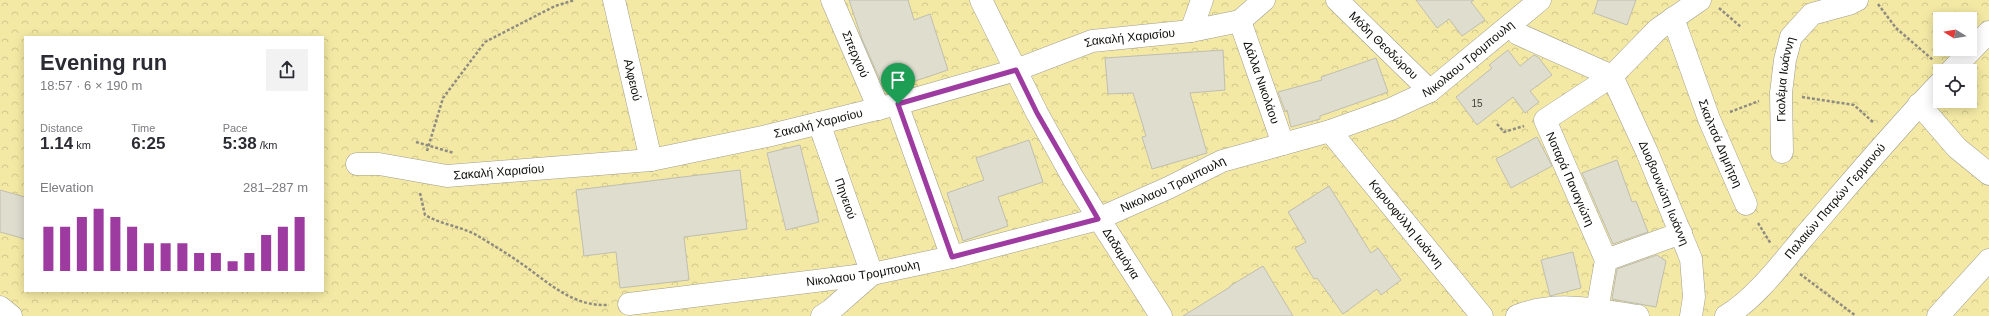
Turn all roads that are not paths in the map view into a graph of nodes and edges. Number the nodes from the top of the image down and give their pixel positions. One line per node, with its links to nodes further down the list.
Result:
1 (614, 0): 26 (street, Αλφειού)
2 (832, 0): 21 (street, Σπερχιού)
3 (981, 0): 16 (street, Δαδαμόγια)
4 (1202, 0): 12 (street)
5 (1264, 0): 11 (street, Σακαλή Χαρισίου)
6 (1337, 0): 19 (street, Μόδη Θεοδώρου)
7 (1540, 0): 19 (street, Νικολαου Τρομπουλη)
8 (1857, 0): 25 (street, Γκολέμα Ιωάννη)
9 (1707, 2): 10 (street, Νοταρά Παναγιώτη)
10 (1674, 18): 17 (street, Νοταρά Παναγιώτη); 29 (street, Σκαλτσά Δημήτρη)
11 (1240, 21): 12 (street, Σακαλή Χαρισίου); 24 (street, Δάλλα Νικολάου)
12 (1191, 31): 16 (street, Σακαλή Χαρισίου)
13 (1989, 32): 15 (street, Παλαιών Πατρών Γερμανού)
14 (1518, 34): 17 (street)
15 (1952, 64)
16 (1016, 70): 21 (street, Σακαλή Χαρισίου); 30 (street, Δαδαμόγια)
17 (1612, 76): 31 (street, Δυοβουνιώτη Ιωάννη); 33 (street, Νοταρά Παναγιώτη)
18 (1933, 85): 20 (street, Παλαιών Πατρών Γερμανού)
19 (1430, 91): 23 (street, Νικολαου Τρομπουλη)
20 (1919, 104): 28 (street); 46 (street, Παλαιών Πατρών Γερμανού)
21 (888, 107): 22 (street, Σακαλή Χαρισίου); 32 (street, Σπερχιού)
22 (819, 123): 26 (street, Σακαλή Χαρισίου); 35 (street, Πηνειού)
23 (1330, 131): 24 (street, Νικολαου Τρομπουλη); 42 (street, Καρυοφύλλη Ιωάννη)
24 (1283, 144): 30 (street, Νικολαου Τρομπουλη)
25 (1782, 152)
26 (651, 160): 27 (street, Σακαλή Χαρισίου)
27 (357, 164)
28 (1989, 174)
29 (1746, 204)
30 (1098, 219): 32 (street, Νικολαου Τρομπουλη); 41 (street, Δαδαμόγια)
31 (1681, 233): 33 (street); 45 (street, Δυοβουνιώτη Ιωάννη)
32 (952, 257): 35 (street, Νικολαου Τρομπουλη)
33 (1606, 260): 38 (street)
34 (1989, 260): 47 (street)
35 (872, 274): 36 (street, Νικολαου Τρομπουλη); 40 (street)
36 (629, 304)
37 (0, 307): 39 (street)
38 (1596, 313): 43 (street); 44 (street)
39 (11, 316)
40 (822, 316)
41 (1161, 316)
42 (1482, 316)
43 (1517, 316)
44 (1638, 316)
45 (1691, 316)
46 (1726, 316)
47 (1938, 316)

